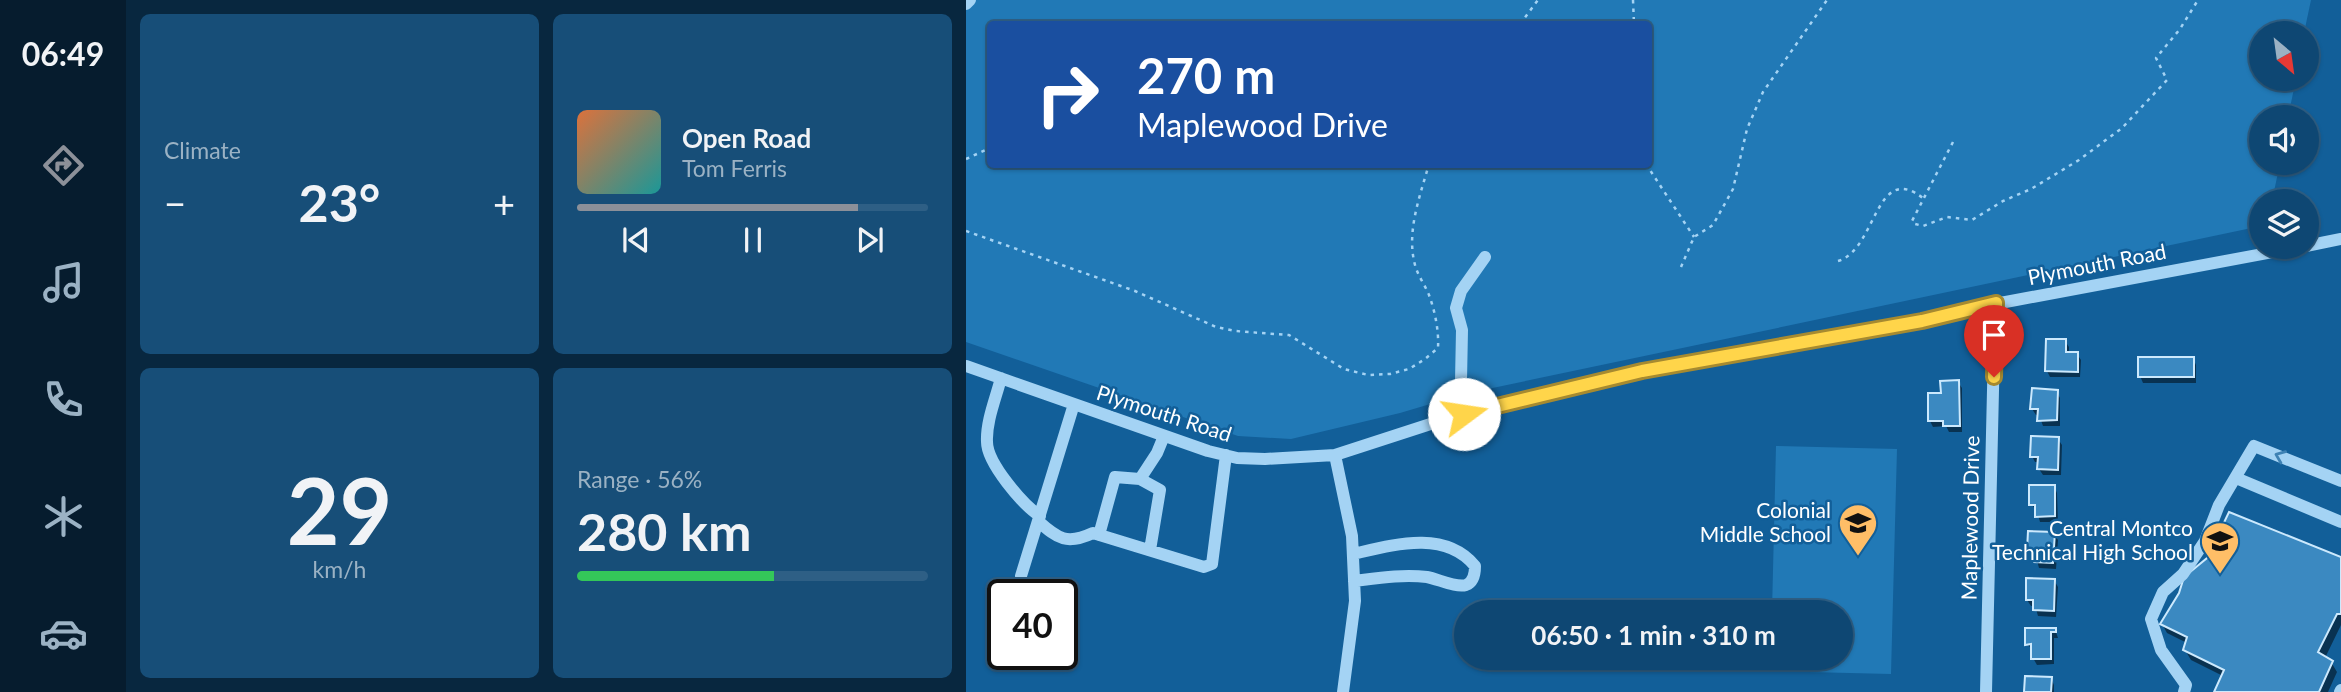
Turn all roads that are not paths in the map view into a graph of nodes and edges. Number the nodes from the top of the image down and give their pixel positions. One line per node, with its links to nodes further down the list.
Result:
1 (970, 0): 2 (street)
2 (966, 4)
3 (2341, 239): 4 (street)
4 (2319, 243)
5 (2249, 256): 7 (street, Plymouth Road)
6 (1485, 257): 11 (street)
7 (1996, 303): 11 (street, Plymouth Road); 26 (street, Maplewood Drive)
8 (966, 366): 9 (street, Plymouth Road)
9 (1002, 378): 10 (street, Plymouth Road); 18 (street)
10 (1074, 404): 12 (street, Plymouth Road); 18 (street)
11 (1464, 414): 14 (street, Plymouth Road)
12 (1164, 436): 13 (street, Plymouth Road); 16 (street)
13 (1226, 455): 14 (street, Plymouth Road); 21 (street)
14 (1335, 456): 22 (street)
15 (2236, 478): 17 (street, one-way to 15); 19 (street); 27 (street)
16 (1140, 479): 20 (street); 21 (street)
17 (2341, 481)
18 (1039, 518): 20 (street); 23 (street)
19 (2341, 522)
20 (1099, 535): 21 (street)
21 (1150, 550)
22 (1353, 554): 24 (street); 24 (street)
23 (1021, 576)
24 (1354, 581): 25 (street)
25 (1343, 692)
26 (1986, 692)
27 (2184, 692)

